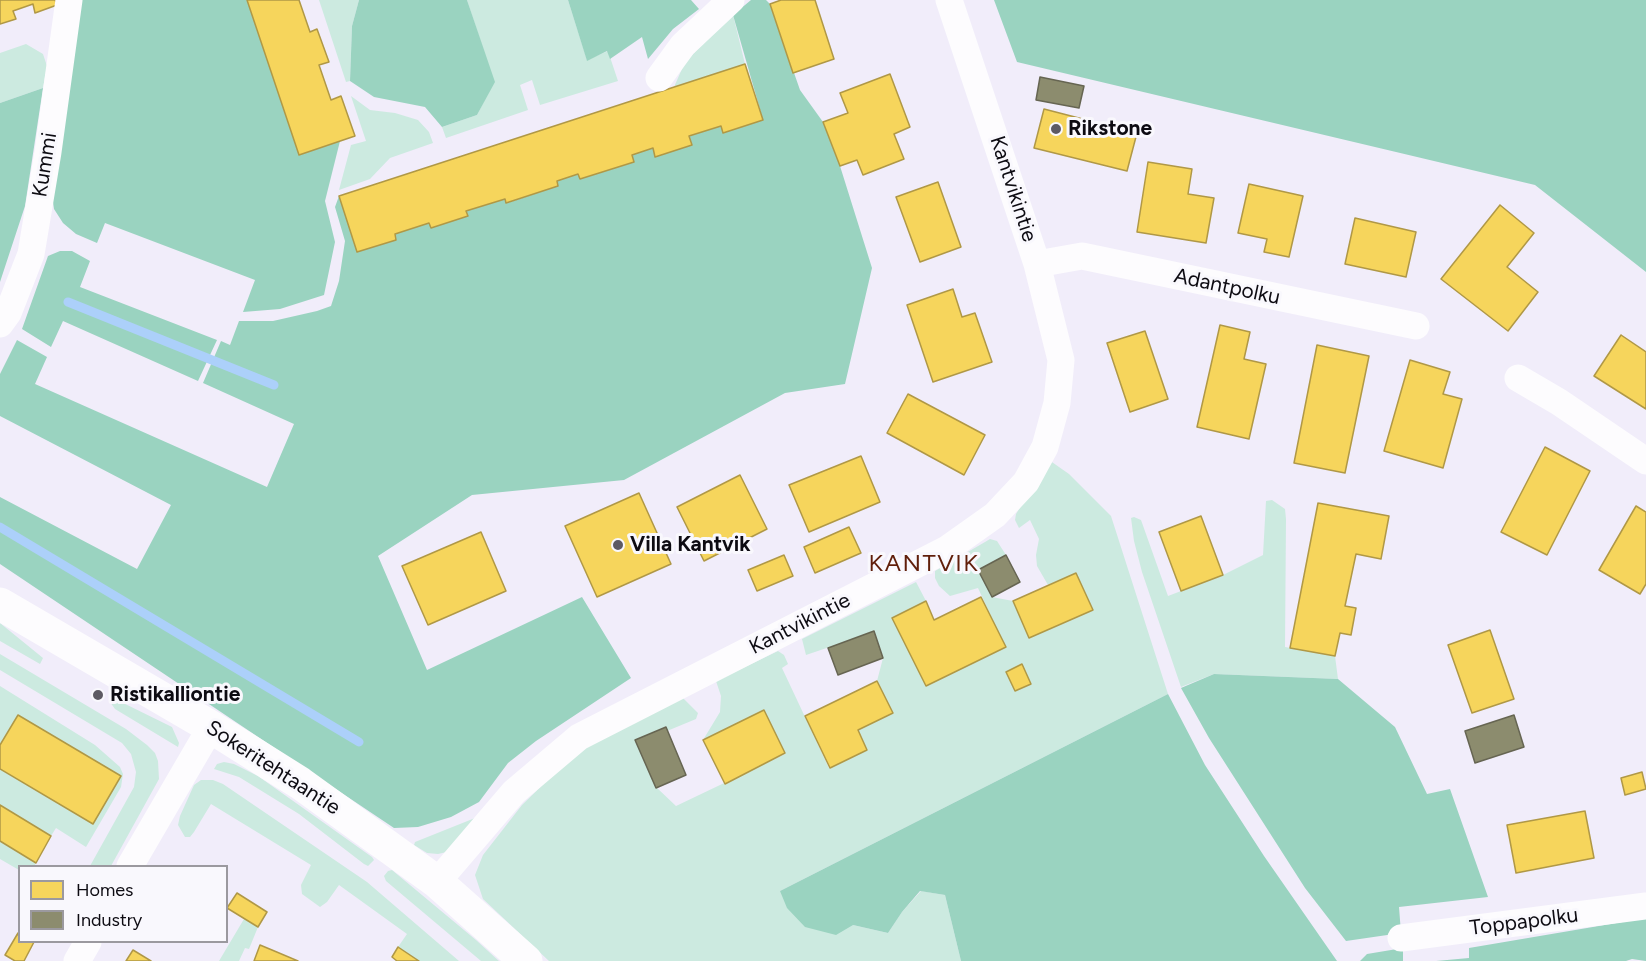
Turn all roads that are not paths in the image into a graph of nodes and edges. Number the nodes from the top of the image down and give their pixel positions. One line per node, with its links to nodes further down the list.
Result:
1 (69, 0): 6 (street, Kummi)
2 (731, 0): 4 (street)
3 (950, 0): 5 (street, Kantvikintie)
4 (659, 78)
5 (1037, 264): 7 (street, Adantpolku); 13 (street, Kantvikintie)
6 (0, 324)
7 (1416, 326)
8 (1518, 378): 9 (street)
9 (1646, 461)
10 (0, 604): 11 (street, Sokeritehtaantie)
11 (211, 727): 12 (street); 13 (street, Sokeritehtaantie)
12 (131, 865)
13 (437, 882): 18 (street, Sokeritehtaantie)
14 (1646, 906): 15 (street, Toppapolku)
15 (1401, 938)
16 (87, 943): 17 (street)
17 (77, 961)
18 (526, 961)

